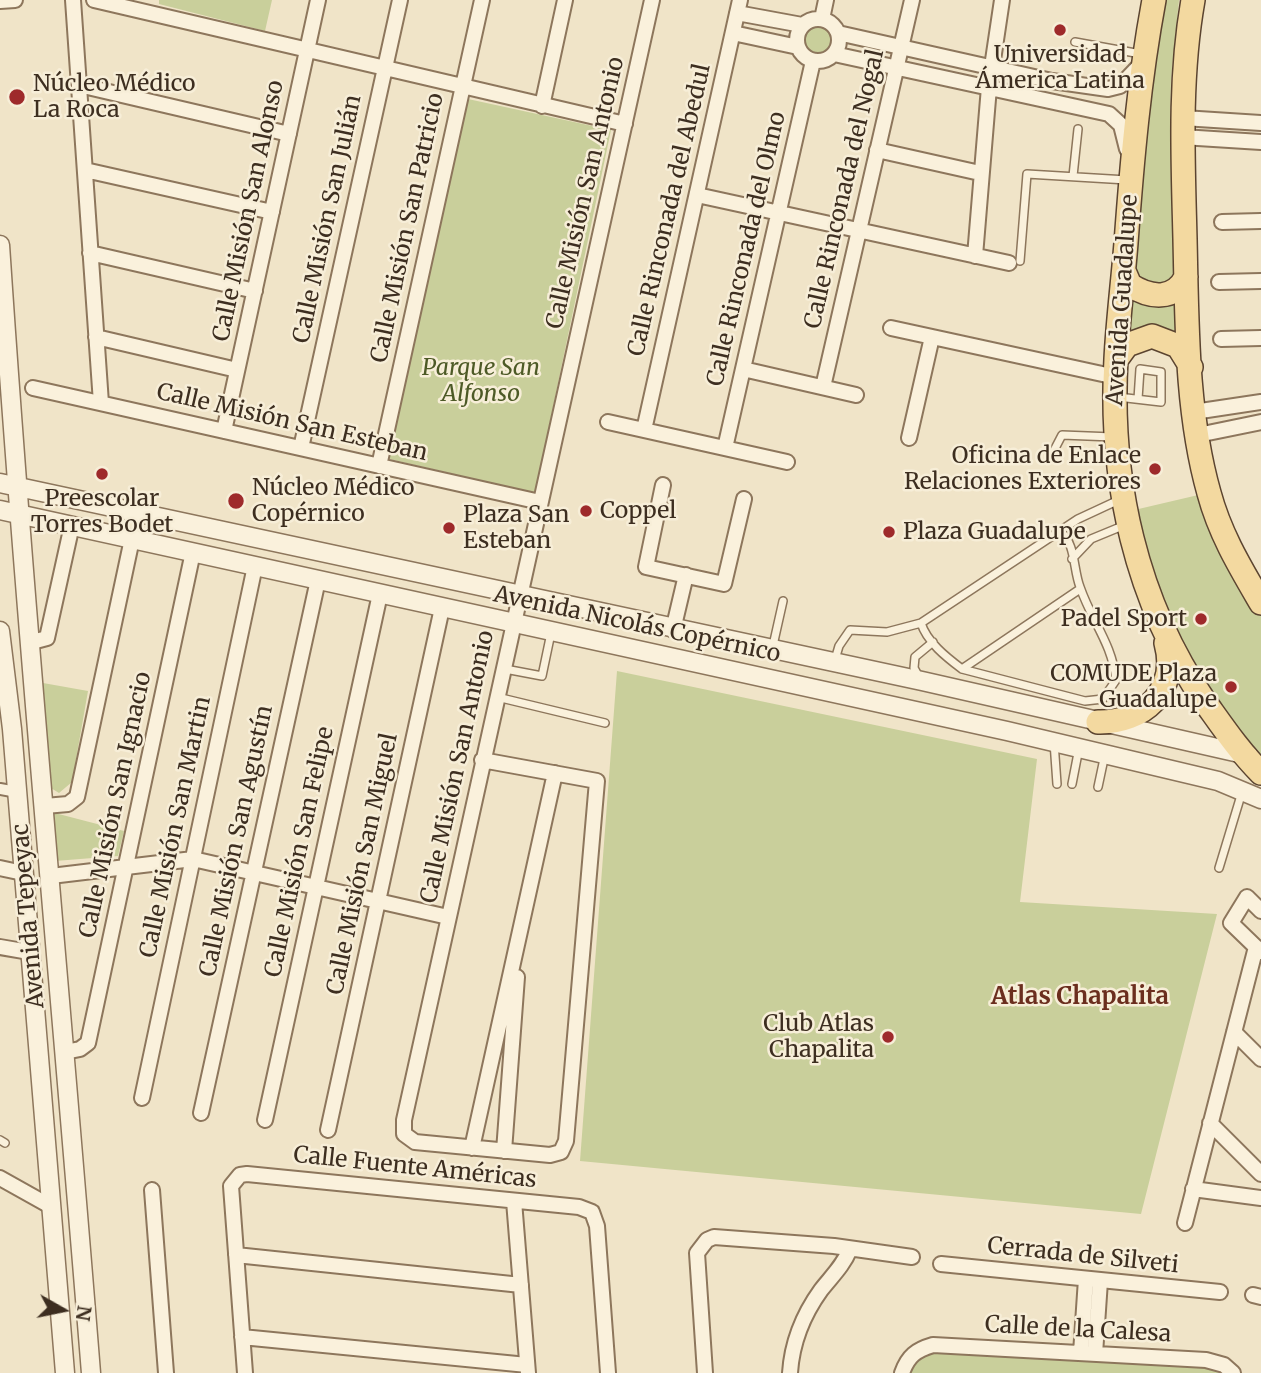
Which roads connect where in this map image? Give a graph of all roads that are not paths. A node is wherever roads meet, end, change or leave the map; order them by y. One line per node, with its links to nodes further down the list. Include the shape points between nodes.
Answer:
1 (15, 0): 14 (street)
2 (73, 0): 31 (street)
3 (94, 0): 23 (street)
4 (318, 0): 23 (street, Calle Misión San Alonso)
5 (400, 0): 28 (street, Calle Misión San Julián)
6 (482, 0): 33 (street, Calle Misión San Patricio)
7 (565, 0): 35 (street)
8 (652, 0): 37 (street, Calle Misión San Antonio)
9 (826, 0): 16 (street)
10 (912, 0): 22 (street, Calle Rinconada del Nogal)
11 (1002, 0): 27 (street)
12 (1154, 0): 25 (main road, Avenida Guadalupe)
13 (1193, 0): 38 (main road)
14 (0, 1)
15 (738, 6): 17 (street); 18 (street, Calle Rinconada del Abedul)
16 (822, 19): 17 (street); 19 (street)
17 (802, 25): 21 (street)
18 (733, 33): 21 (street); 47 (street, Calle Rinconada del Abedul)
19 (838, 33): 22 (street); 24 (street)
20 (1075, 42): 25 (lane)
21 (798, 47): 26 (street)
22 (901, 48): 27 (street); 29 (street, Calle Rinconada del Nogal)
23 (307, 51): 28 (street); 40 (street, Calle Misión San Alonso)
24 (834, 54): 26 (street); 29 (street)
25 (1145, 57): 30 (street, via 1125,82 1113,89); 46 (main road, Avenida Guadalupe)
26 (813, 61): 49 (street, Calle Rinconada del Olmo)
27 (991, 68): 30 (street); 32 (street)
28 (384, 69): 33 (street); 83 (street, Calle Misión San Julián)
29 (896, 69): 32 (street); 42 (street, Calle Rinconada del Nogal)
30 (1052, 81): 34 (street)
31 (79, 85): 40 (street); 43 (street)
32 (989, 87): 34 (street); 44 (street)
33 (462, 88): 35 (street); 87 (street, Calle Misión San Patricio)
34 (1048, 99): 46 (street, via 1113,117 1124,130)
35 (542, 106): 37 (street)
36 (1261, 123): 38 (street)
37 (625, 124): 92 (street, Calle Misión San Antonio)
38 (1182, 128): 41 (street); 58 (main road)
39 (1078, 129): 45 (lane)
40 (289, 134): 48 (street, Calle Misión San Alonso)
41 (1261, 142)
42 (877, 150): 44 (street); 52 (street, Calle Rinconada del Nogal)
43 (85, 170): 48 (street); 54 (street)
44 (980, 173): 55 (street)
45 (1073, 176): 46 (lane); 56 (lane, via 1027,174)
46 (1131, 176): 57 (main road, Avenida Guadalupe)
47 (696, 195): 49 (street); 79 (street, Calle Rinconada del Abedul)
48 (272, 212): 61 (street, Calle Misión San Alonso)
49 (778, 212): 52 (street); 68 (street, Calle Rinconada del Olmo)
50 (1261, 220): 51 (street)
51 (1222, 222)
52 (859, 230): 55 (street); 71 (street, Calle Rinconada del Nogal)
53 (0, 245): 88 (street, Avenida Tepeyac)
54 (90, 253): 61 (street); 63 (street)
55 (975, 256): 56 (street)
56 (1015, 262)
57 (1124, 271): 58 (main road, via 1130,285 1153,295 1180,289); 70 (main road, Avenida Guadalupe)
58 (1186, 277): 67 (main road)
59 (1261, 281): 60 (street)
60 (1219, 282)
61 (255, 291): 69 (street, Calle Misión San Alonso)
62 (891, 328): 64 (street)
63 (96, 337): 69 (street); 75 (street)
64 (932, 337): 70 (street); 81 (street)
65 (1261, 338): 66 (street)
66 (1221, 339)
67 (1191, 367): 70 (main road, via 1178,346 1152,336 1127,345); 78 (main road)
68 (743, 369): 71 (street); 84 (street, Calle Rinconada del Olmo)
69 (237, 370): 80 (street, Calle Misión San Alonso)
70 (1121, 383): 70 (lane, via 1161,402 1161,372 1140,369); 82 (main road, Avenida Guadalupe)
71 (823, 387): 73 (street)
72 (33, 388): 75 (street, Calle Misión San Esteban)
73 (856, 395)
74 (1261, 402): 78 (street)
75 (101, 403): 80 (street, Calle Misión San Esteban)
76 (608, 422): 79 (street)
77 (1261, 422): 78 (street)
78 (1196, 424): 108 (main road, via 1217,519)
79 (644, 430): 84 (street)
80 (224, 431): 83 (street, Calle Misión San Esteban)
81 (909, 438)
82 (1117, 438): 85 (lane, via 1062,435); 90 (main road, Avenida Guadalupe)
83 (301, 448): 87 (street, Calle Misión San Esteban)
84 (725, 448): 86 (street)
85 (1048, 460)
86 (787, 461)
87 (379, 466): 92 (street, Calle Misión San Esteban)
88 (8, 485): 94 (street, Avenida Tepeyac); 106 (street, Avenida Nicolás Copérnico)
89 (663, 485): 102 (street, via 646,567)
90 (1122, 498): 95 (main road, Avenida Guadalupe); 97 (lane)
91 (744, 499): 102 (street, via 724,584)
92 (540, 502): 106 (street, Calle Misión San Antonio)
93 (0, 510): 94 (street, Avenida Nicolás Copérnico)
94 (18, 513): 96 (street, Avenida Nicolás Copérnico); 115 (street, Avenida Tepeyac)
95 (1128, 523): 100 (lane, via 1091,539); 112 (main road, Avenida Guadalupe)
96 (72, 525): 98 (street, Avenida Nicolás Copérnico); 115 (street, via 47,638)
97 (1060, 531): 100 (lane, via 1071,544); 110 (lane)
98 (132, 539): 99 (street, Avenida Nicolás Copérnico); 143 (street, via 77,797 68,804)
99 (193, 552): 101 (street, Avenida Nicolás Copérnico); 145 (street, Calle Misión San Ignacio)
100 (1072, 560): 104 (lane)
101 (256, 566): 103 (street, Avenida Nicolás Copérnico); 144 (street, Calle Misión San Martin)
102 (686, 575): 113 (street)
103 (318, 580): 105 (street, Avenida Nicolás Copérnico); 149 (street, Calle Misión San Agustín)
104 (1080, 589): 121 (lane); 121 (lane, via 1114,656 1116,680 1103,699 1085,701)
105 (380, 594): 109 (street, Avenida Nicolás Copérnico); 151 (street, Calle Misión San Felipe)
106 (519, 596): 111 (street, Calle Misión San Antonio); 113 (street, Avenida Nicolás Copérnico)
107 (783, 601): 118 (lane)
108 (1261, 603)
109 (442, 608): 111 (street, Avenida Nicolás Copérnico); 152 (street, Calle Misión San Miguel)
110 (921, 623): 116 (lane); 119 (lane, via 887,632 850,630)
111 (513, 624): 114 (street, Avenida Nicolás Copérnico); 120 (street, Calle Misión San Antonio)
112 (1160, 624): 125 (main road, via 1168,659 1160,696 1135,717); 133 (main road, Avenida Guadalupe, via 1189,678)
113 (673, 630): 118 (street, Avenida Nicolás Copérnico)
114 (552, 632): 120 (lane, via 542,676); 127 (street, Avenida Nicolás Copérnico)
115 (32, 642): 130 (street, Avenida Tepeyac)
116 (933, 642): 121 (lane); 122 (lane, via 915,657 914,668)
117 (1, 643): 128 (street, Avenida Tepeyac)
118 (772, 650): 119 (street, Avenida Nicolás Copérnico)
119 (834, 663): 122 (street, Avenida Nicolás Copérnico)
120 (503, 668): 123 (street, Calle Misión San Antonio)
121 (962, 669)
122 (922, 681): 124 (street, Avenida Nicolás Copérnico)
123 (496, 697): 126 (lane); 134 (street, Calle Misión San Antonio)
124 (1028, 707): 125 (street, Avenida Nicolás Copérnico); 127 (street, via 1026,721)
125 (1098, 722): 133 (street, Avenida Nicolás Copérnico)
126 (605, 723)
127 (1007, 731): 129 (street, Avenida Nicolás Copérnico)
128 (8, 732): 130 (street); 140 (street, Avenida Tepeyac)
129 (1054, 742): 131 (street, Avenida Nicolás Copérnico); 137 (lane)
130 (40, 745): 143 (street, Avenida Tepeyac)
131 (1079, 748): 132 (street, Avenida Nicolás Copérnico); 138 (lane)
132 (1106, 754): 139 (lane); 141 (street, Avenida Nicolás Copérnico)
133 (1251, 756): 136 (main road, Avenida Guadalupe)
134 (482, 760): 135 (street); 154 (street, Calle Misión San Antonio)
135 (555, 773): 155 (street); 170 (street, via 597,781 565,1141 561,1152 550,1155)
136 (1261, 773)
137 (1057, 784)
138 (1072, 784)
139 (1098, 787)
140 (8, 790): 148 (street, Avenida Tepeyac)
141 (1242, 791): 142 (street, Avenida Nicolás Copérnico); 147 (lane)
142 (1261, 799)
143 (45, 806): 150 (street, Avenida Tepeyac)
144 (193, 859): 145 (street); 149 (street); 164 (street, Calle Misión San Martin)
145 (126, 867): 150 (street); 162 (street, Calle Misión San Ignacio, via 88,1043)
146 (0, 868): 148 (street)
147 (1219, 868)
148 (23, 873): 158 (street, Avenida Tepeyac)
149 (254, 873): 151 (street); 165 (street, Calle Misión San Agustín)
150 (51, 876): 159 (street, Avenida Tepeyac)
151 (316, 887): 152 (street); 166 (street, Calle Misión San Felipe)
152 (378, 901): 154 (street); 168 (street, Calle Misión San Miguel)
153 (1261, 911): 157 (street, via 1247,897 1231,923)
154 (448, 917): 169 (street, Calle Misión San Antonio, via 404,1134 415,1142)
155 (522, 924): 169 (street); 170 (street)
156 (0, 947): 158 (street)
157 (1259, 950): 161 (street)
158 (29, 952): 160 (street, Avenida Tepeyac)
159 (59, 979): 160 (street); 162 (street, Avenida Tepeyac)
160 (31, 982): 177 (street, Avenida Tepeyac)
161 (1234, 1032): 163 (street); 167 (street)
162 (65, 1052): 190 (street, Avenida Tepeyac)
163 (1261, 1059)
164 (142, 1098)
165 (201, 1113)
166 (265, 1120)
167 (1210, 1123): 171 (street); 173 (street)
168 (328, 1130)
169 (472, 1148): 170 (street)
170 (503, 1151)
171 (1261, 1174)
172 (0, 1178): 177 (street)
173 (1193, 1189): 175 (street); 178 (street)
174 (152, 1190): 191 (street)
175 (1261, 1199)
176 (514, 1200): 180 (street, Calle Fuente Américas, via 247,1174 231,1186); 184 (street); 193 (street, Calle Fuente Américas, via 592,1212 597,1226)
177 (50, 1206): 189 (street, Avenida Tepeyac)
178 (1185, 1223)
179 (850, 1249): 181 (street); 194 (street, via 706,1240 697,1253); 195 (street, via 801,1324)
180 (236, 1255): 184 (street); 186 (street)
181 (912, 1257)
182 (941, 1264): 183 (street, Cerrada de Silveti)
183 (1093, 1280): 185 (street, Cerrada de Silveti); 187 (street)
184 (521, 1285): 188 (street)
185 (1220, 1292)
186 (242, 1337): 188 (street); 192 (street)
187 (1088, 1353): 196 (street, Calle de la Calesa, via 933,1346 918,1349); 197 (street, Calle de la Calesa, via 1206,1360)
188 (528, 1369)
189 (65, 1373)
190 (91, 1373)
191 (166, 1373)
192 (245, 1373)
193 (608, 1373)
194 (705, 1373)
195 (790, 1373)
196 (902, 1373)
197 (1233, 1373)

